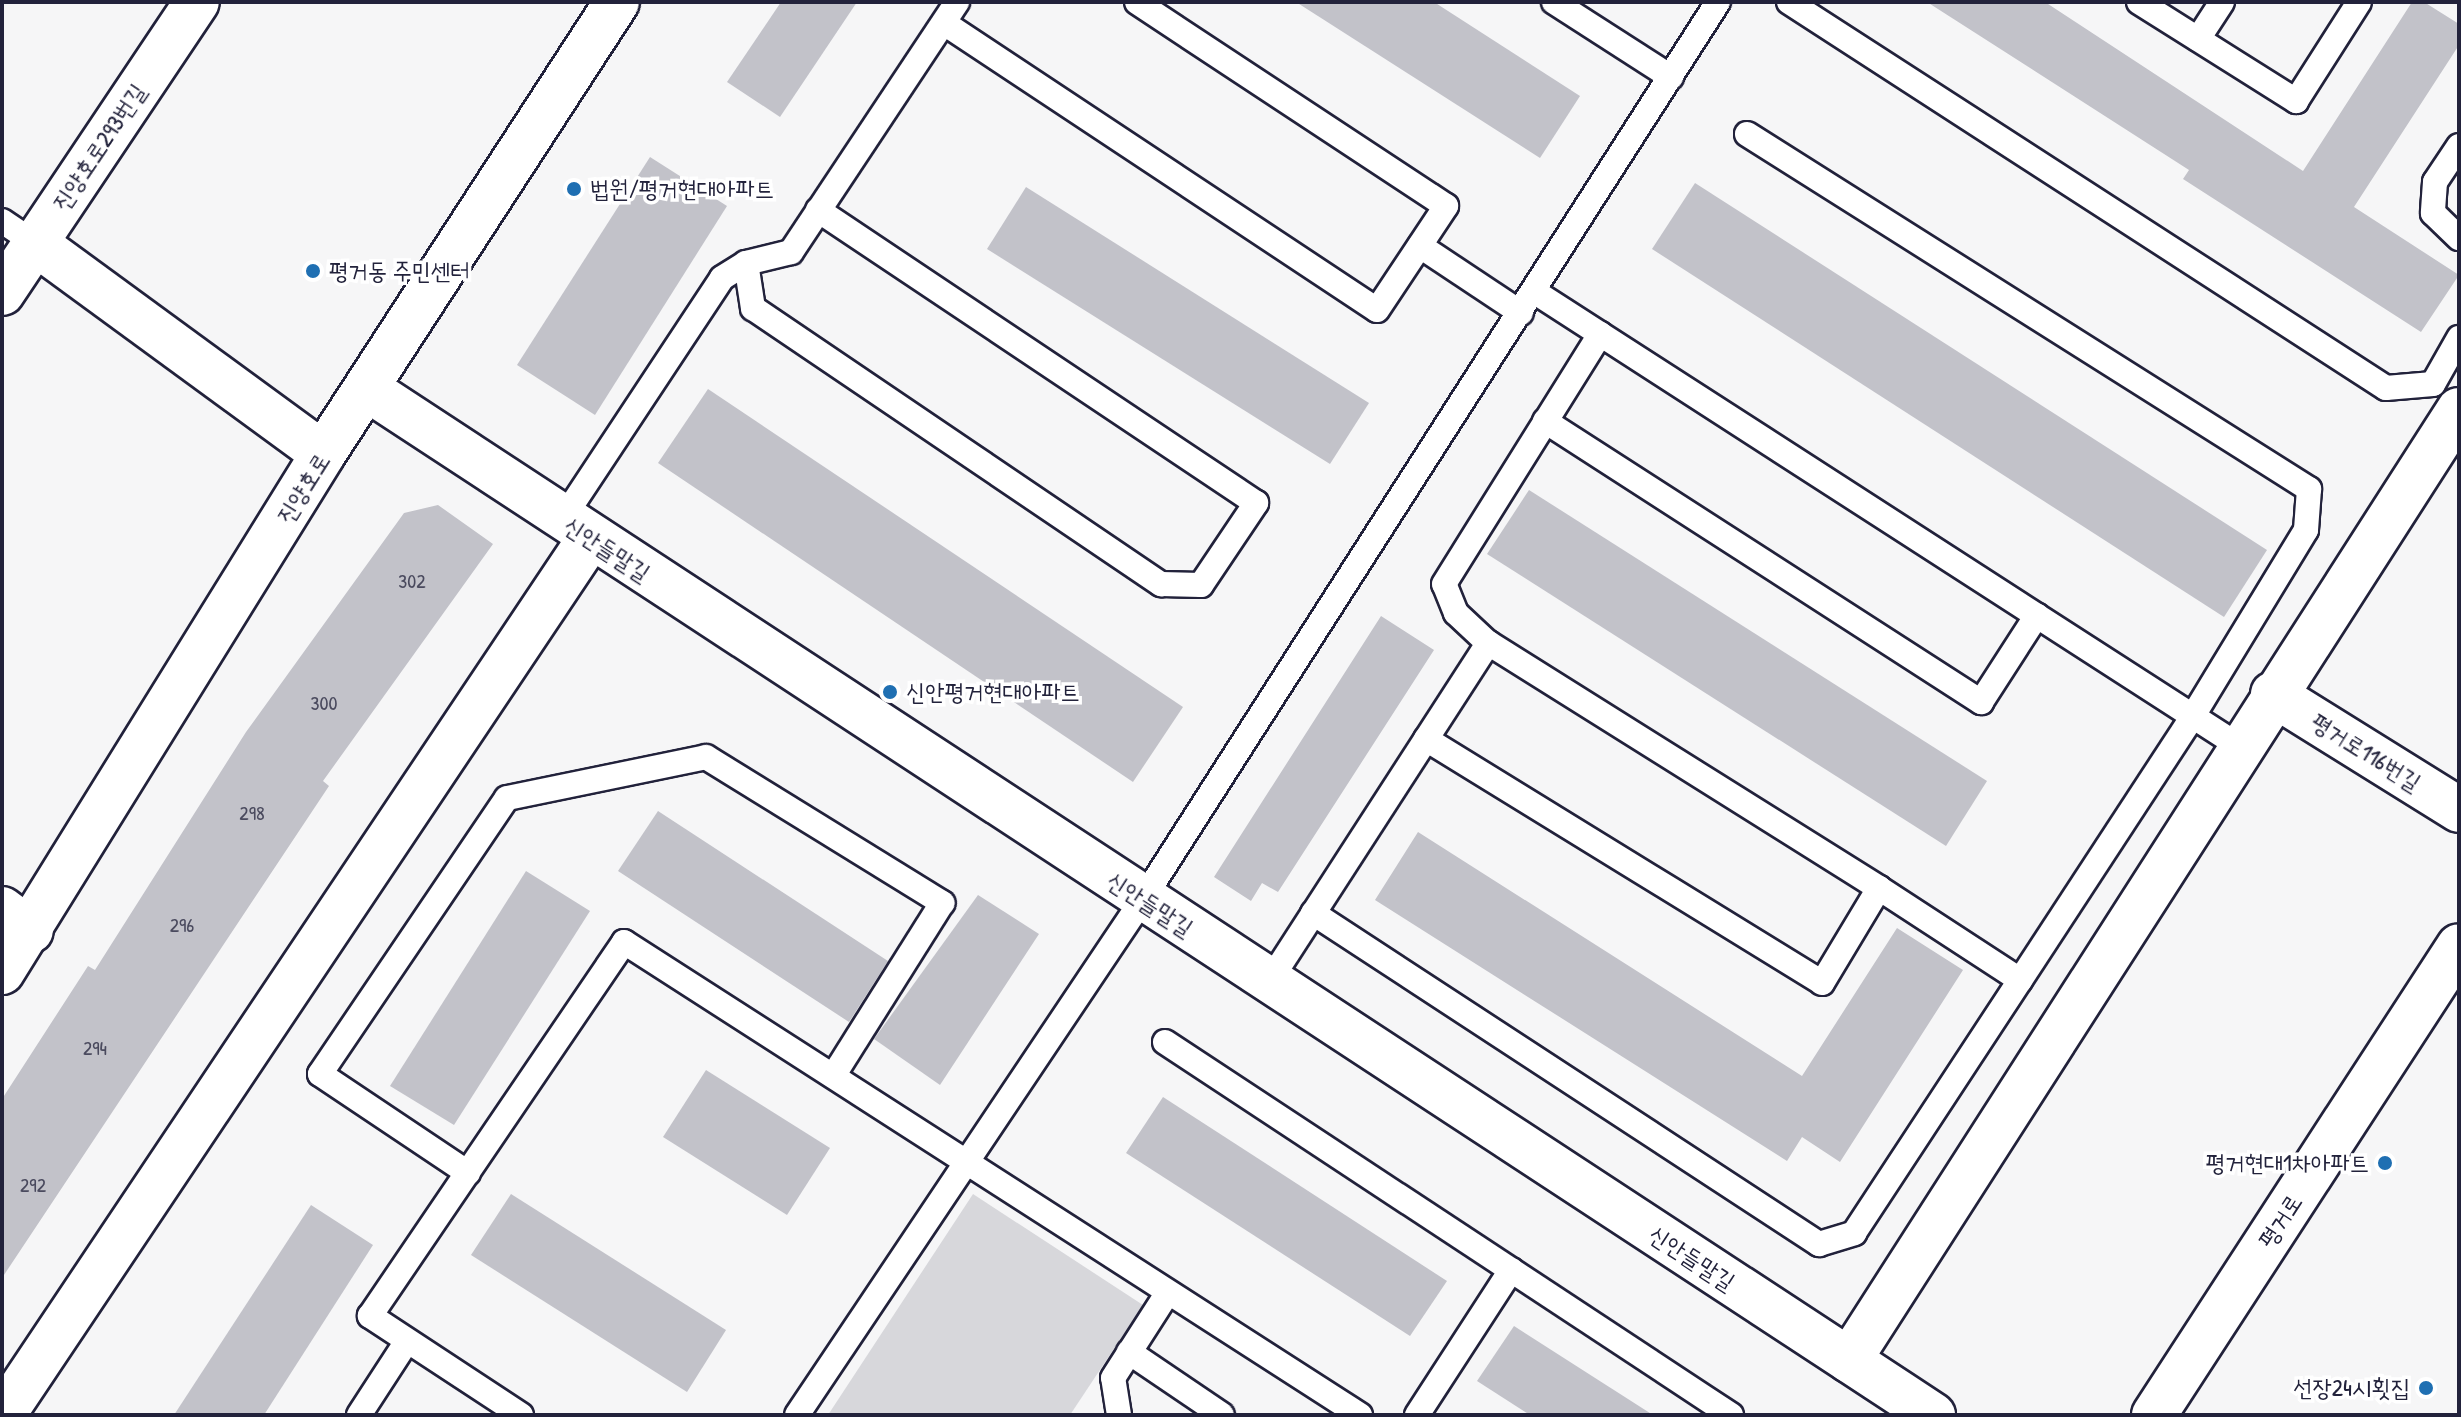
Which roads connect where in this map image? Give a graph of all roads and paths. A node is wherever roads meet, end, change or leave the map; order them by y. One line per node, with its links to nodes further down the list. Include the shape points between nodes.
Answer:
1 (197, 2): 17 (street, 진양호로293번길)
2 (957, 2): 11 (lane)
3 (1137, 2): 19 (lane, via 1446,206)
4 (1554, 2): 13 (lane)
5 (1718, 2): 13 (lane)
6 (1789, 2): 24 (lane, via 2386,388 2433,384)
7 (2139, 2): 12 (lane)
8 (2222, 2): 12 (lane)
9 (2359, 2): 12 (lane, via 2296,101)
10 (608, 4): 25 (street, 진양호로)
11 (944, 23): 16 (lane); 19 (lane, via 1377,310)
12 (2198, 39)
13 (1671, 77): 22 (lane)
14 (1747, 134): 33 (lane, via 2309,489 2306,530)
15 (2459, 146): 18 (lane, via 2435,182 2433,213)
16 (818, 210): 20 (lane, via 791,252); 20 (lane, via 1256,503 1201,585 1161,584 753,308)
17 (18, 232): 21 (street, 진양호로293번길); 28 (street)
18 (2459, 238)
19 (1420, 246): 22 (lane)
20 (746, 263): 29 (lane, via 722,278)
21 (2, 293)
22 (1528, 302): 23 (lane); 38 (lane)
23 (1600, 334): 27 (lane); 30 (lane)
24 (2459, 338)
25 (369, 390): 28 (street, 진양호로); 29 (street, 신안들말길)
26 (2459, 410): 32 (street)
27 (1545, 421): 30 (lane, via 1981,702); 31 (lane, via 1444,584 1456,613)
28 (323, 454): 40 (street, 진양호로)
29 (576, 529): 38 (street, 신안들말길); 54 (street)
30 (2037, 615): 33 (lane)
31 (1488, 643): 34 (lane); 37 (lane)
32 (2273, 694): 35 (street); 36 (street, 평거로116번길)
33 (2193, 716): 35 (lane); 43 (lane)
34 (1426, 739): 37 (lane, via 1822,983); 39 (lane)
35 (2239, 746): 53 (street)
36 (2459, 810)
37 (1879, 888): 43 (lane)
38 (1143, 899): 44 (street, 신안들말길); 47 (lane)
39 (1313, 913): 43 (lane, via 1819,1244 1854,1233); 44 (lane)
40 (16, 920): 42 (street, 진양호로)
41 (2459, 946): 64 (street, 평거로)
42 (2, 972)
43 (2020, 980)
44 (1269, 982): 53 (street, 신안들말길)
45 (1165, 1042): 49 (lane)
46 (833, 1076): 47 (lane); 48 (lane, via 624,942); 48 (lane, via 942,903 706,757 507,798 320,1074)
47 (967, 1162): 50 (lane); 57 (lane)
48 (468, 1173): 51 (lane, via 370,1316)
49 (1511, 1270): 61 (lane); 62 (lane)
50 (1167, 1294): 52 (lane); 60 (lane)
51 (407, 1341): 55 (lane); 56 (lane)
52 (1129, 1352): 58 (lane, via 1113,1378); 59 (lane)
53 (1849, 1360): 63 (street, 신안들말길)
54 (3, 1415)
55 (359, 1415)
56 (521, 1415)
57 (797, 1415)
58 (1119, 1415)
59 (1222, 1415)
60 (1360, 1415)
61 (1417, 1415)
62 (1731, 1415)
63 (1933, 1415)
64 (2154, 1415)

